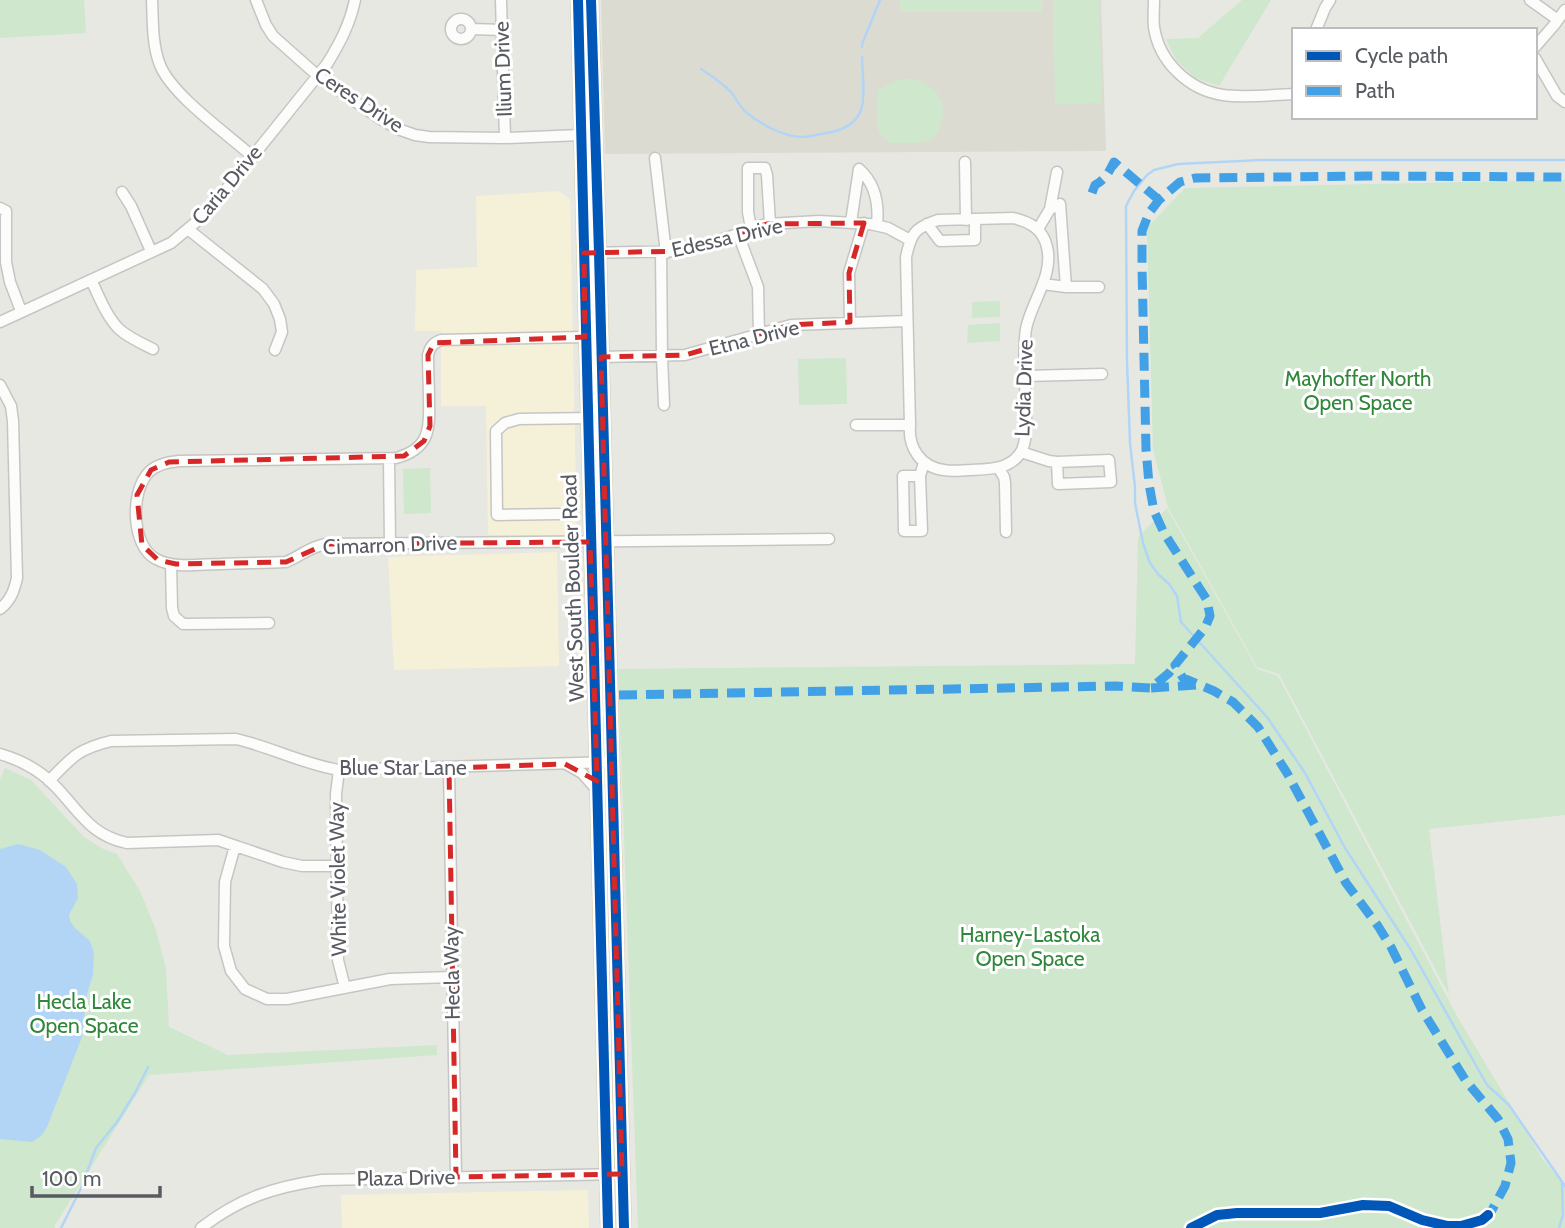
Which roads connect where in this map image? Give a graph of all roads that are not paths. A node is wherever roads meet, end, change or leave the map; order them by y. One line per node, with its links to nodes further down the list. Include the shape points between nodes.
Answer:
1 (152, 0): 22 (street, via 155,47 169,81)
2 (256, 0): 17 (street, Ceres Drive, via 273,36)
3 (355, 0): 17 (street, Caria Drive, via 342,39)
4 (501, 0): 14 (street, Ilium Drive)
5 (578, 0): 20 (main road, West South Boulder Road)
6 (591, 0): 41 (main road, West South Boulder Road)
7 (1154, 0): 18 (street, via 1157,41 1166,59 1189,82 1225,96)
8 (1330, 0): 12 (street)
9 (1530, 0): 11 (street)
10 (1565, 10): 11 (street)
11 (1558, 20): 15 (street)
12 (1317, 28)
13 (472, 29): 14 (street)
14 (502, 30): 21 (street, Ilium Drive)
15 (1537, 45)
16 (1537, 61): 19 (street)
17 (318, 76): 21 (street, Ceres Drive, via 379,118 415,135); 22 (street, Caria Drive)
18 (1292, 94)
19 (1565, 102)
20 (581, 135): 21 (street, Ceres Drive); 40 (main road, West South Boulder Road)
21 (505, 138)
22 (252, 156): 36 (street, Caria Drive)
23 (655, 158): 42 (street)
24 (965, 162): 29 (street)
25 (1057, 172): 28 (street)
26 (122, 192): 39 (street)
27 (0, 208): 47 (street, via 6,211 6,262)
28 (1050, 209): 35 (street); 46 (street, via 1060,204)
29 (970, 220): 33 (street); 33 (street, via 975,240 940,242); 35 (street, via 1013,218)
30 (851, 222): 31 (street, Edessa Drive); 32 (street, Edessa Drive); 32 (street, via 859,169 867,176 878,205)
31 (770, 224): 34 (street, Edessa Drive); 34 (street, via 765,168 748,168)
32 (871, 224): 38 (street); 50 (street, via 849,273)
33 (927, 224): 38 (street)
34 (751, 228): 37 (street, Edessa Drive)
35 (1038, 229): 44 (street, Lydia Drive, via 1048,248)
36 (189, 230): 39 (street, Caria Drive); 54 (street, via 263,289 274,304 282,332)
37 (738, 234): 42 (street, Edessa Drive); 51 (street, via 758,287)
38 (910, 240): 48 (street)
39 (151, 251): 43 (street, Caria Drive)
40 (584, 253): 41 (street, Edessa Drive); 52 (main road, West South Boulder Road)
41 (599, 253): 42 (street, Edessa Drive); 56 (main road, West South Boulder Road)
42 (663, 253): 55 (street)
43 (91, 280): 47 (street, Caria Drive); 53 (street, via 118,328)
44 (1043, 284): 46 (street); 58 (street, Lydia Drive, via 1027,326)
45 (1099, 287): 46 (street)
46 (1066, 288)
47 (21, 311): 49 (street, Caria Drive)
48 (907, 321): 50 (street, Etna Drive); 64 (street)
49 (0, 322)
50 (850, 322): 51 (street, Etna Drive, via 791,325)
51 (758, 334): 55 (street, Etna Drive, via 685,355)
52 (585, 337): 62 (main road, West South Boulder Road); 66 (street, via 435,343 428,355 430,426 415,450)
53 (153, 349)
54 (275, 350)
55 (662, 356): 56 (street, Etna Drive); 60 (street)
56 (601, 357): 61 (main road, West South Boulder Road)
57 (1102, 374): 58 (street)
58 (1026, 376): 65 (street, Lydia Drive, via 1026,434)
59 (0, 386): 78 (street, via 13,421 16,578 13,593)
60 (664, 405)
61 (603, 418): 62 (street); 75 (main road, West South Boulder Road)
62 (588, 419): 71 (street, via 519,419 496,431 497,515); 74 (main road, West South Boulder Road)
63 (856, 425): 64 (street)
64 (910, 425): 67 (street, via 912,449)
65 (1021, 452): 68 (street); 69 (street, Lydia Drive)
66 (390, 458): 76 (street); 77 (street, via 159,465 137,495 138,534 149,555)
67 (924, 462): 69 (street, via 944,471); 70 (street)
68 (1057, 462): 68 (street, via 1109,460 1111,482 1058,484)
69 (999, 469): 72 (street, via 1005,483)
70 (919, 476): 70 (street, via 922,531 904,531 903,476)
71 (559, 514)
72 (1006, 532)
73 (829, 539): 75 (street, Cimarron Drive)
74 (590, 542): 75 (street, Cimarron Drive); 76 (street, Cimarron Drive); 82 (main road, West South Boulder Road)
75 (606, 542): 81 (main road, West South Boulder Road)
76 (390, 543): 77 (street, Cimarron Drive, via 315,546 286,562)
77 (171, 564): 79 (street, via 172,608 183,624)
78 (0, 609)
79 (269, 623)
80 (0, 754): 86 (street, via 21,761)
81 (612, 762): 82 (street, Blue Star Lane); 92 (main road, West South Boulder Road)
82 (597, 763): 83 (street, Blue Star Lane); 87 (main road, West South Boulder Road)
83 (565, 764): 84 (street, Blue Star Lane); 87 (street)
84 (449, 768): 85 (street, Blue Star Lane); 90 (street, Hecla Way)
85 (339, 770): 86 (street, Blue Star Lane, via 236,739 111,741 78,753); 89 (street, White Violet Way)
86 (49, 780): 88 (street, via 92,827 115,840 218,840)
87 (598, 790): 93 (main road, West South Boulder Road)
88 (235, 846): 89 (street, via 302,866); 91 (street, via 225,882 224,946 232,971 245,989 267,999 287,999)
89 (337, 866): 91 (street, White Violet Way, via 338,960)
90 (452, 977): 91 (street, via 390,979); 94 (street, Hecla Way)
91 (345, 988)
92 (622, 1174): 93 (street, Plaza Drive); 97 (main road, West South Boulder Road)
93 (607, 1175): 94 (street, Plaza Drive); 96 (main road, West South Boulder Road)
94 (456, 1177): 95 (street, Plaza Drive, via 322,1180 292,1185 239,1204)
95 (201, 1228)
96 (608, 1228)
97 (624, 1228)

